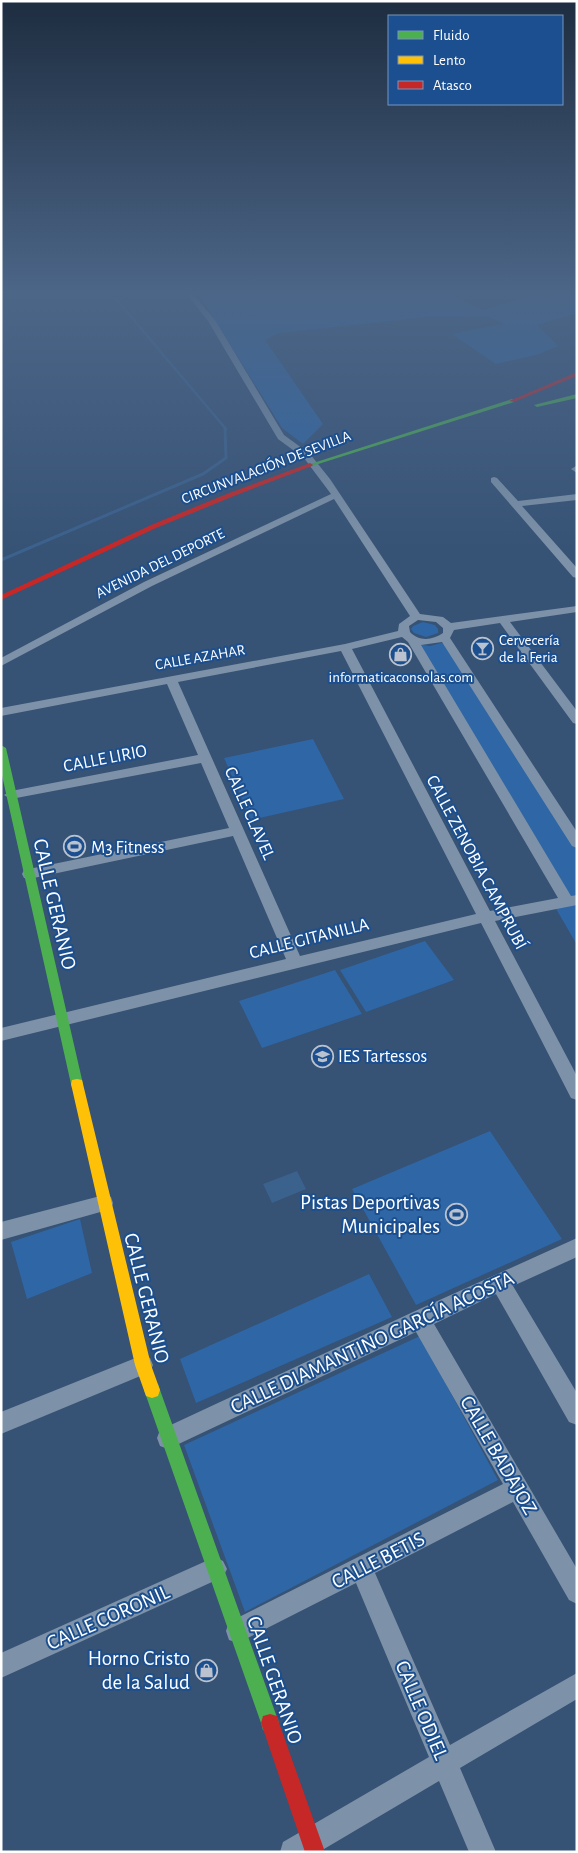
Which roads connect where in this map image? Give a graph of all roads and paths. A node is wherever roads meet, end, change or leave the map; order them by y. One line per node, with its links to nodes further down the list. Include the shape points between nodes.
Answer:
1 (247, 379): 12 (street, via 281,437 307,456)
2 (560, 379): 5 (main road)
3 (564, 379): 5 (main road, CIRCUNVALACIÓN DE SEVILLA)
4 (573, 379): 7 (main road, via 536,395)
5 (546, 387): 7 (main road, CIRCUNVALACIÓN DE SEVILLA)
6 (577, 397): 8 (main road, CIRCUNVALACIÓN DE SEVILLA)
7 (487, 409): 8 (main road, CIRCUNVALACIÓN DE SEVILLA)
8 (339, 460): 9 (main road, CIRCUNVALACIÓN DE SEVILLA)
9 (297, 475): 11 (main road, CIRCUNVALACIÓN DE SEVILLA); 16 (main road, CIRCUNVALACIÓN DE SEVILLA, via 132,537)
10 (494, 480): 14 (street)
11 (283, 487)
12 (335, 495): 18 (street); 23 (street, AVENIDA DEL DEPORTE, via 156,580)
13 (577, 497): 14 (street)
14 (517, 504): 15 (street)
15 (577, 575)
16 (1, 598)
17 (577, 609): 19 (street, CALLE AZAHAR)
18 (416, 617): 20 (street, via 432,617 445,622); 21 (street, via 403,626)
19 (503, 620): 20 (street, CALLE AZAHAR); 26 (street)
20 (447, 632): 21 (street, CALLE AZAHAR, via 430,642); 31 (street)
21 (408, 636): 22 (street, CALLE AZAHAR); 33 (street)
22 (345, 647): 24 (street, CALLE AZAHAR); 34 (street, CALLE ZENOBIA CAMPRUBÍ)
23 (1, 663)
24 (171, 679): 25 (street, CALLE AZAHAR); 28 (street, CALLE CLAVEL)
25 (1, 712)
26 (577, 720)
27 (1, 748): 29 (main road, CALLE GERANIO)
28 (205, 758): 29 (street, CALLE LIRIO); 30 (street, CALLE CLAVEL)
29 (11, 795): 32 (main road, CALLE GERANIO)
30 (236, 832): 32 (street); 35 (street, CALLE CLAVEL)
31 (577, 843)
32 (29, 874): 36 (main road, CALLE GERANIO)
33 (574, 901): 34 (street, CALLE GITANILLA)
34 (485, 917): 35 (street, CALLE GITANILLA); 38 (street, CALLE ZENOBIA CAMPRUBÍ)
35 (295, 962): 36 (street, CALLE GITANILLA)
36 (62, 1020): 37 (street, CALLE GITANILLA); 39 (main road, CALLE GERANIO)
37 (1, 1035)
38 (577, 1093)
39 (104, 1203): 40 (street); 44 (main road, CALLE GERANIO)
40 (1, 1230)
41 (577, 1247): 42 (street, CALLE DIAMANTINO GARCÍA ACOSTA)
42 (500, 1282): 43 (street, CALLE DIAMANTINO GARCÍA ACOSTA); 45 (street)
43 (420, 1319): 47 (street, CALLE DIAMANTINO GARCÍA ACOSTA); 48 (street, CALLE BADAJOZ)
44 (143, 1364): 46 (street); 47 (main road, CALLE GERANIO)
45 (577, 1414)
46 (1, 1423)
47 (168, 1438): 50 (main road, CALLE GERANIO)
48 (518, 1488): 49 (street, CALLE BETIS); 51 (street, CALLE BADAJOZ)
49 (361, 1568): 52 (street, CALLE BETIS); 55 (street, CALLE ODIEL)
50 (215, 1569): 52 (main road, CALLE GERANIO); 53 (street, CALLE CORONIL)
51 (577, 1592)
52 (238, 1631): 56 (main road, CALLE GERANIO)
53 (1, 1666)
54 (577, 1685): 55 (street)
55 (445, 1762): 56 (street); 57 (street, CALLE ODIEL)
56 (306, 1848)
57 (483, 1852)

